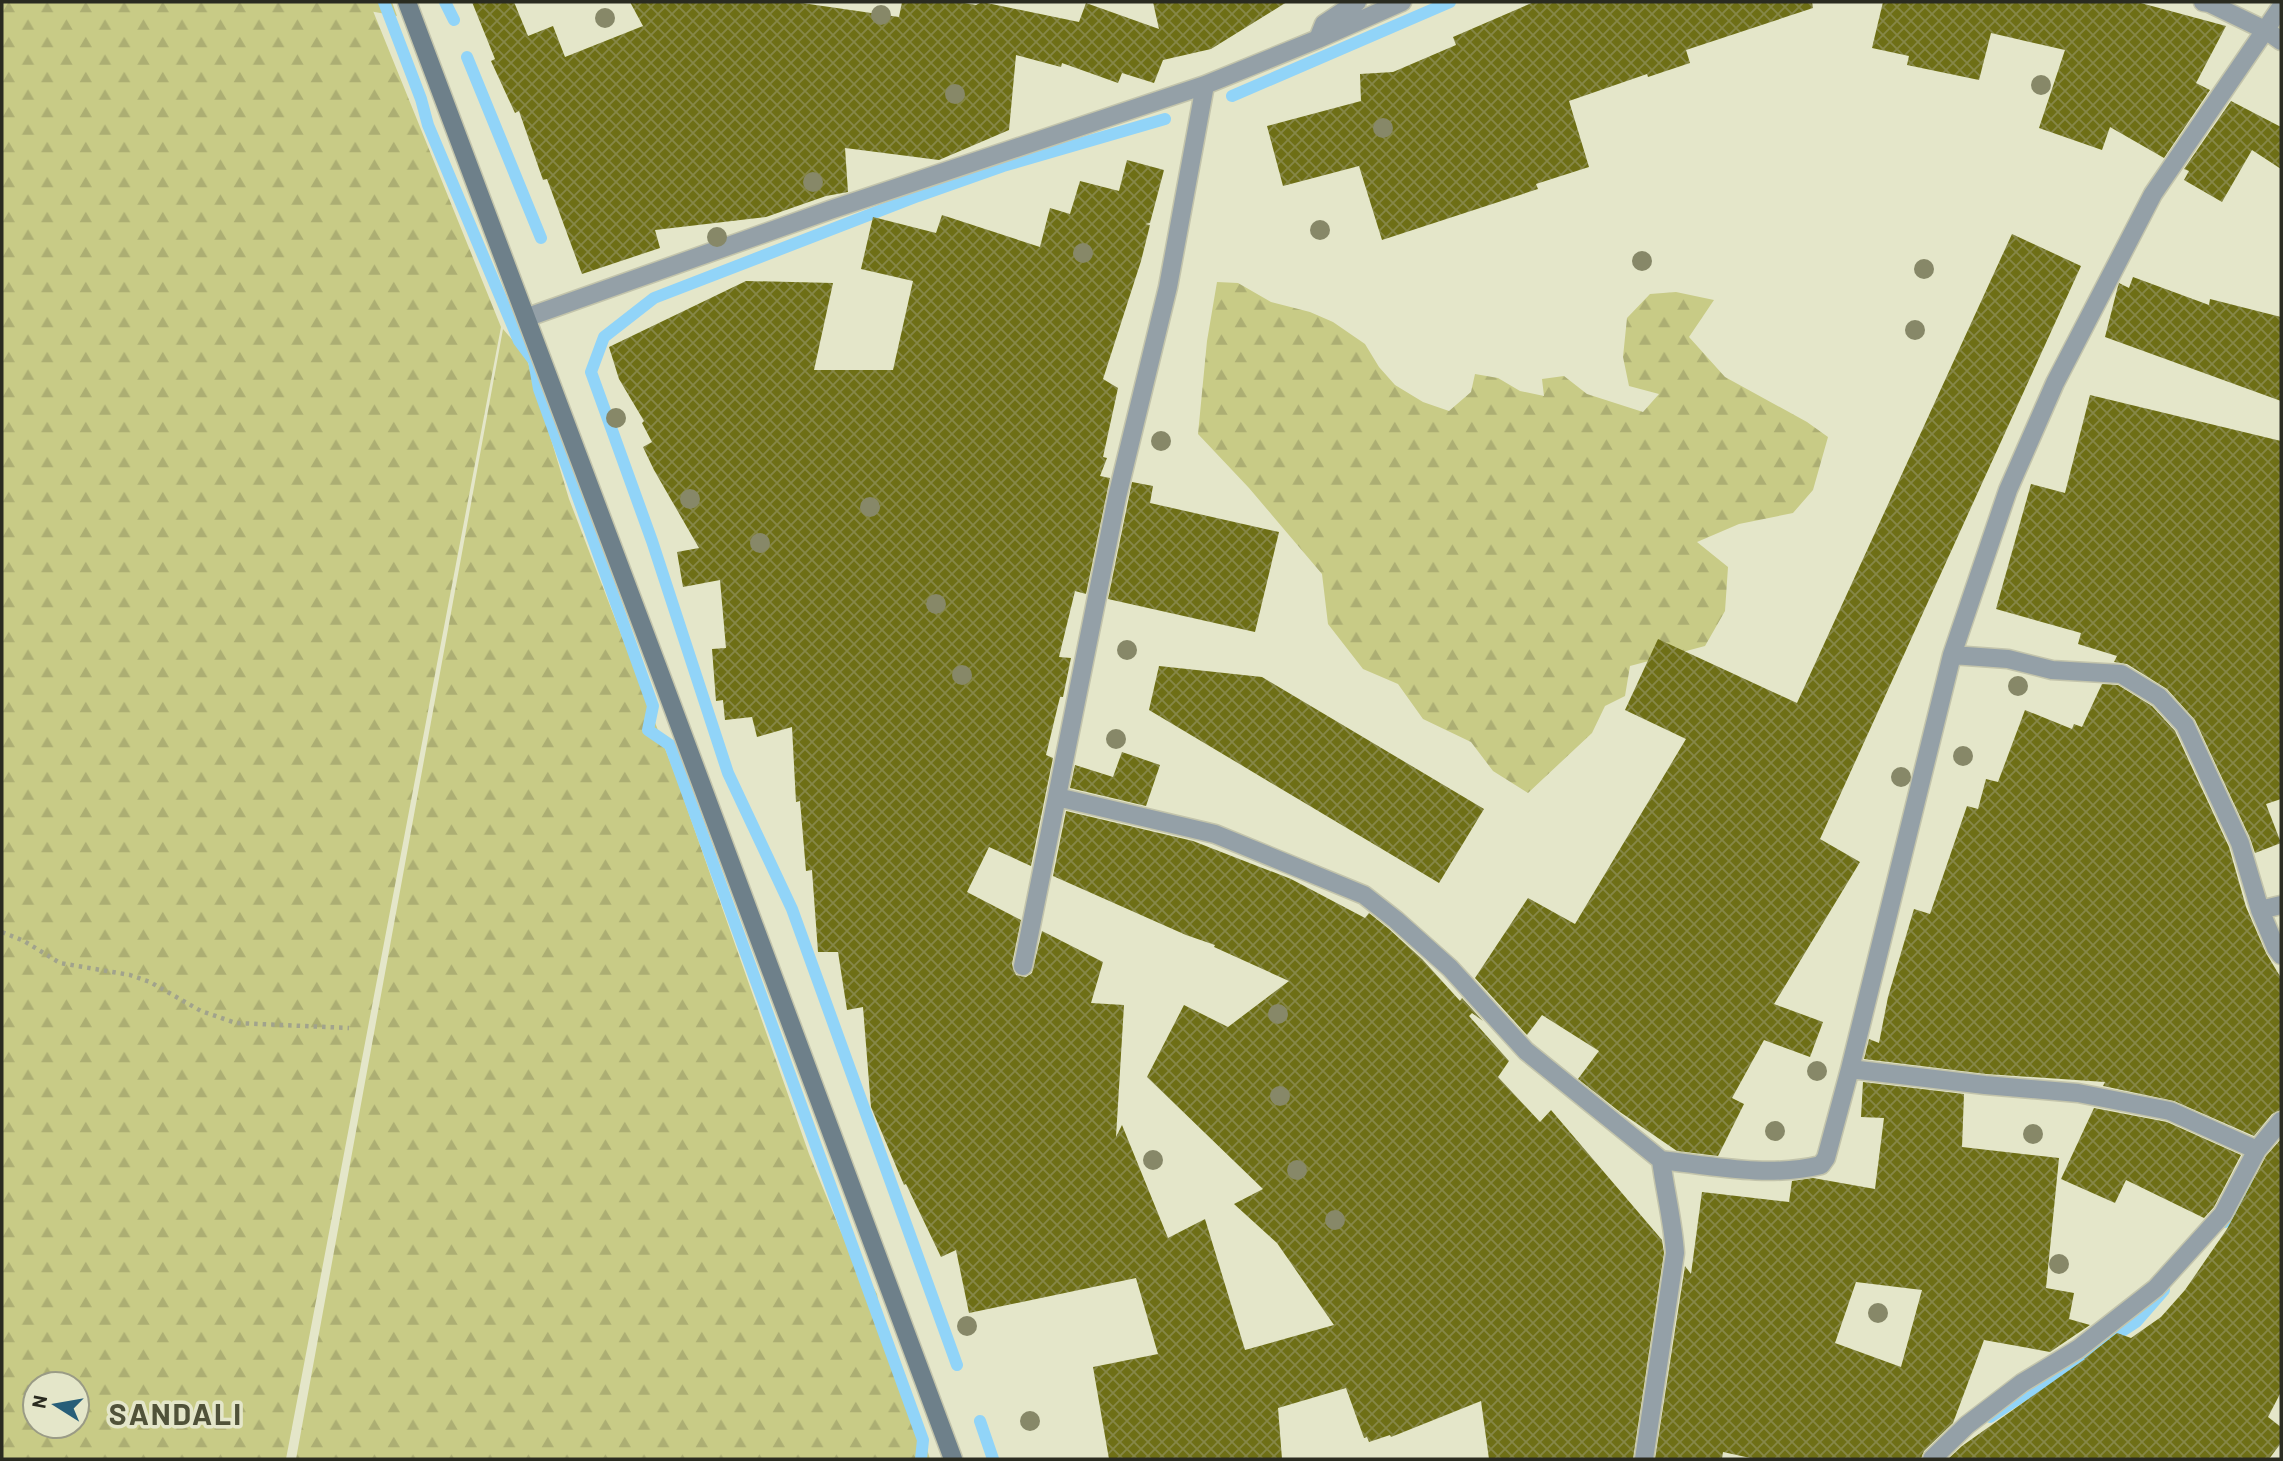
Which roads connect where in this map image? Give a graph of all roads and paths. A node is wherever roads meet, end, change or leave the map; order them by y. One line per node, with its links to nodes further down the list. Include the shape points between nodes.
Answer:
1 (407, 2): 9 (street)
2 (1357, 2): 7 (street, via 1324,24)
3 (1402, 2): 7 (street)
4 (2203, 2): 6 (street)
5 (2281, 7): 6 (street)
6 (2274, 36): 10 (street, via 2152,194 2055,383 2008,490)
7 (1318, 39): 8 (street)
8 (1205, 85): 9 (street); 11 (street, via 1168,288 1117,497)
9 (528, 317): 22 (street)
10 (1952, 655): 13 (street, via 2008,659 2052,670 2121,674 2159,697 2185,725 2240,843); 18 (street)
11 (1057, 797): 16 (street); 21 (street, via 1215,834 1364,895 1450,968 1526,1051)
12 (2281, 905): 13 (street)
13 (2260, 910): 15 (street)
14 (2, 932): 17 (path, via 60,963 130,975 201,1011 236,1023)
15 (2281, 955)
16 (1023, 966)
17 (349, 1028)
18 (1850, 1069): 20 (street, via 2078,1093 2170,1111); 21 (street, via 1821,1165 1758,1171)
19 (2281, 1121): 20 (street)
20 (2257, 1150): 24 (street, via 2223,1214 2156,1288 2078,1349 2022,1383)
21 (1661, 1160): 23 (street, via 1675,1252)
22 (953, 1459)
23 (1644, 1459)
24 (1932, 1459)

